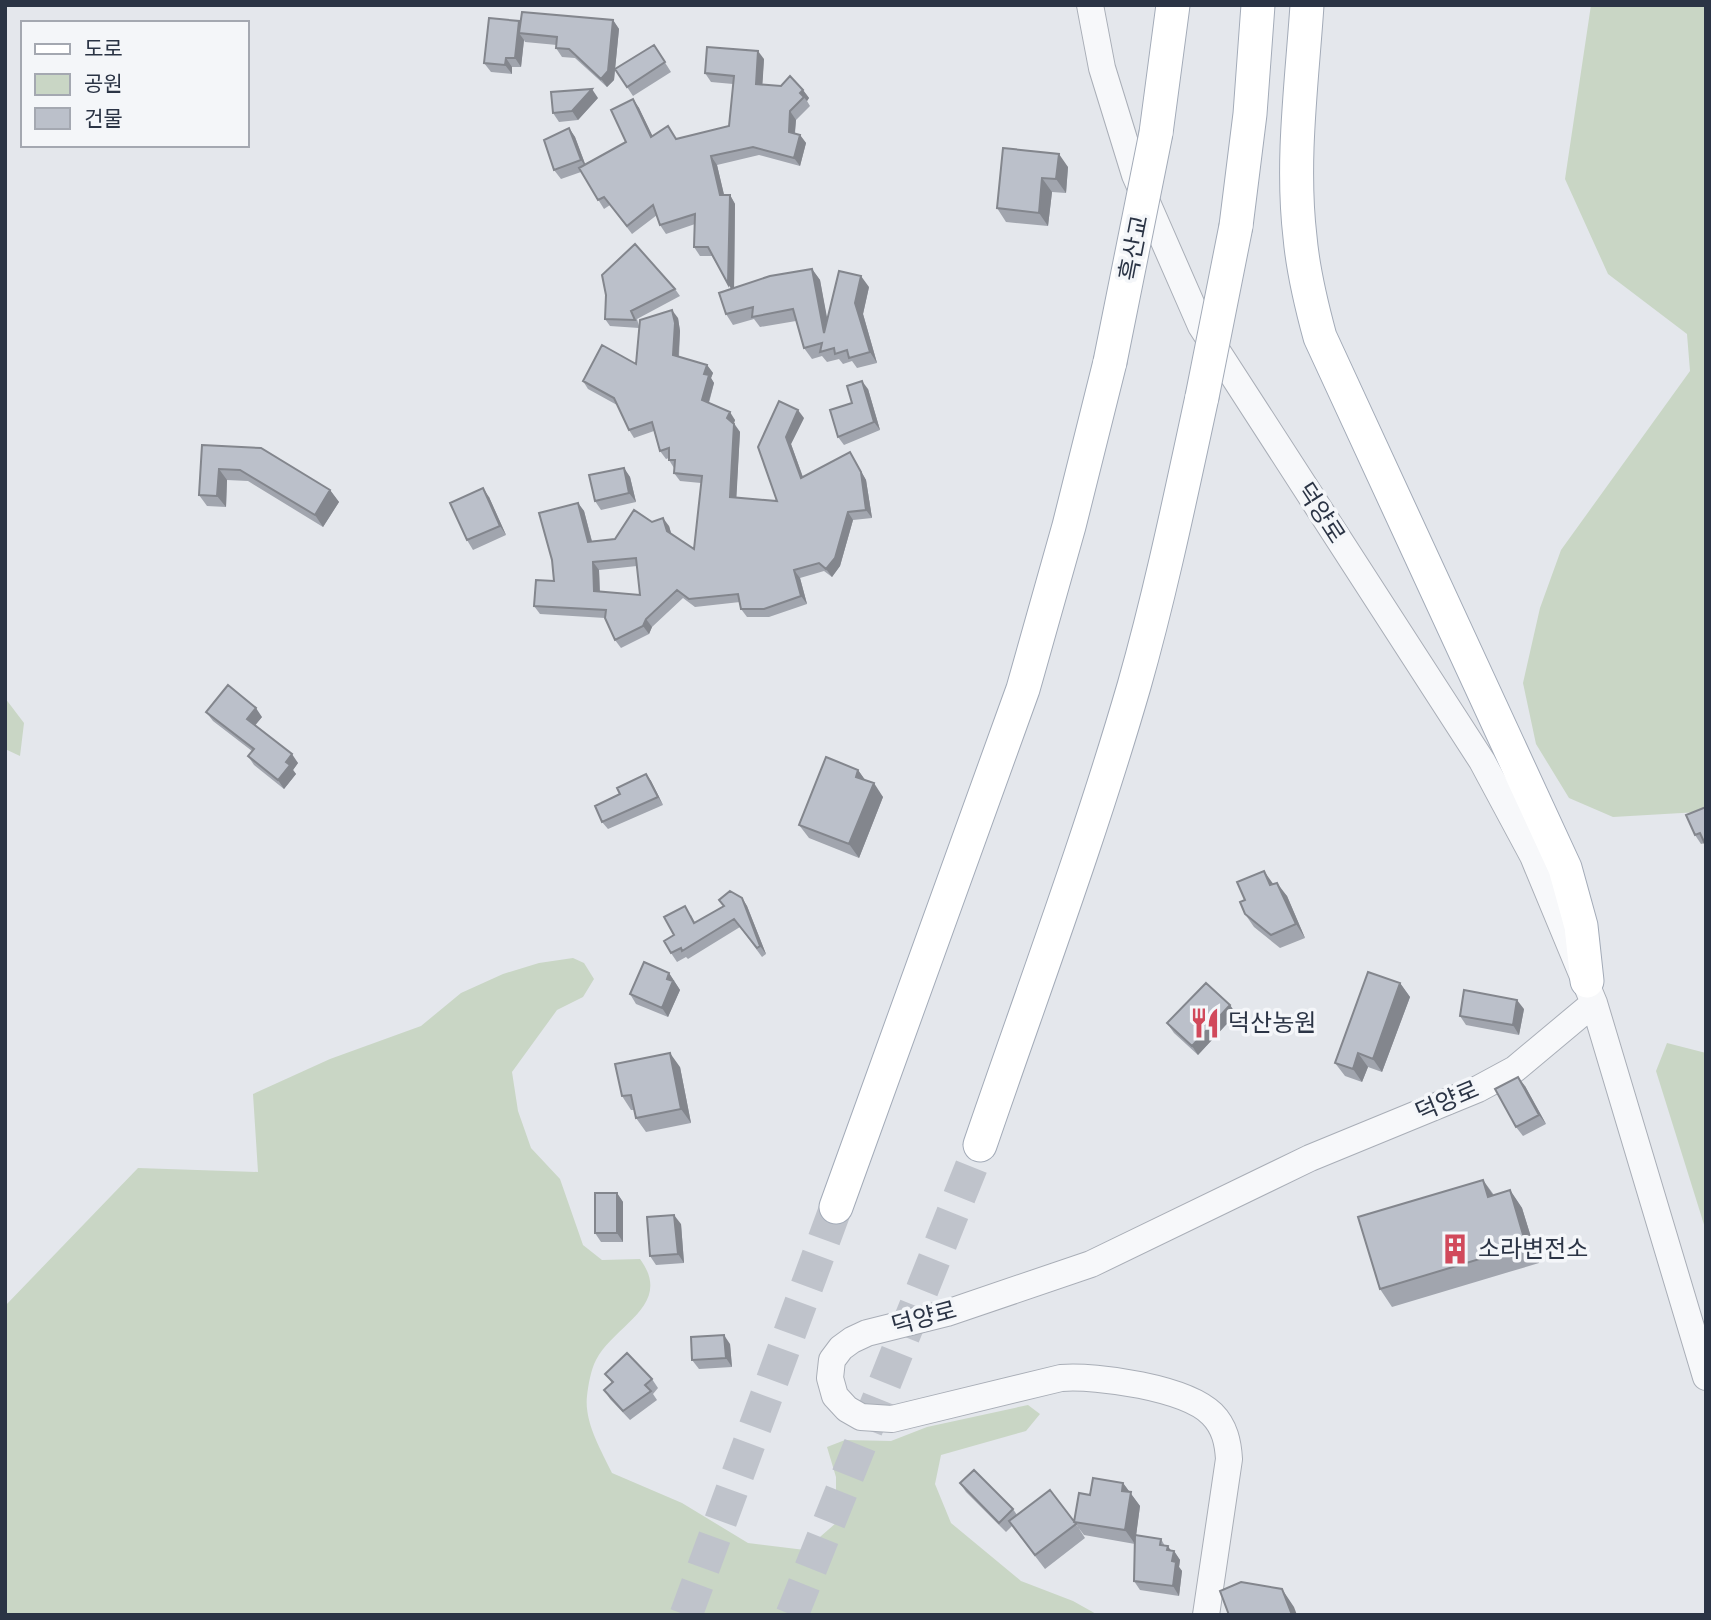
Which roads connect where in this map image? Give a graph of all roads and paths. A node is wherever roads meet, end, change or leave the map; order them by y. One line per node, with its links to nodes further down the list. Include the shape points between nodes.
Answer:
1 (1090, 5): 5 (street, 덕양로, via 1101,68 1135,175 1201,326 1502,794)
2 (1173, 5): 7 (main road, 흑산교, bridge, via 1156,133 1110,362 1069,526 1023,689)
3 (1258, 5): 6 (main road, bridge, via 1236,226 1158,596 1107,775)
4 (1307, 5): 5 (main road, via 1299,236 1320,337 1565,868 1581,926)
5 (1590, 992): 8 (street, 덕양로); 9 (street, 덕양로, via 1515,1069 1478,1089 1310,1158 1091,1264 947,1313 867,1333 841,1348 832,1360 835,1396 860,1417 879,1420 1080,1376 1143,1386 1198,1404 1212,1414 1228,1441 1229,1459)
6 (980, 1145)
7 (836, 1207)
8 (1706, 1377)
9 (1206, 1615)

